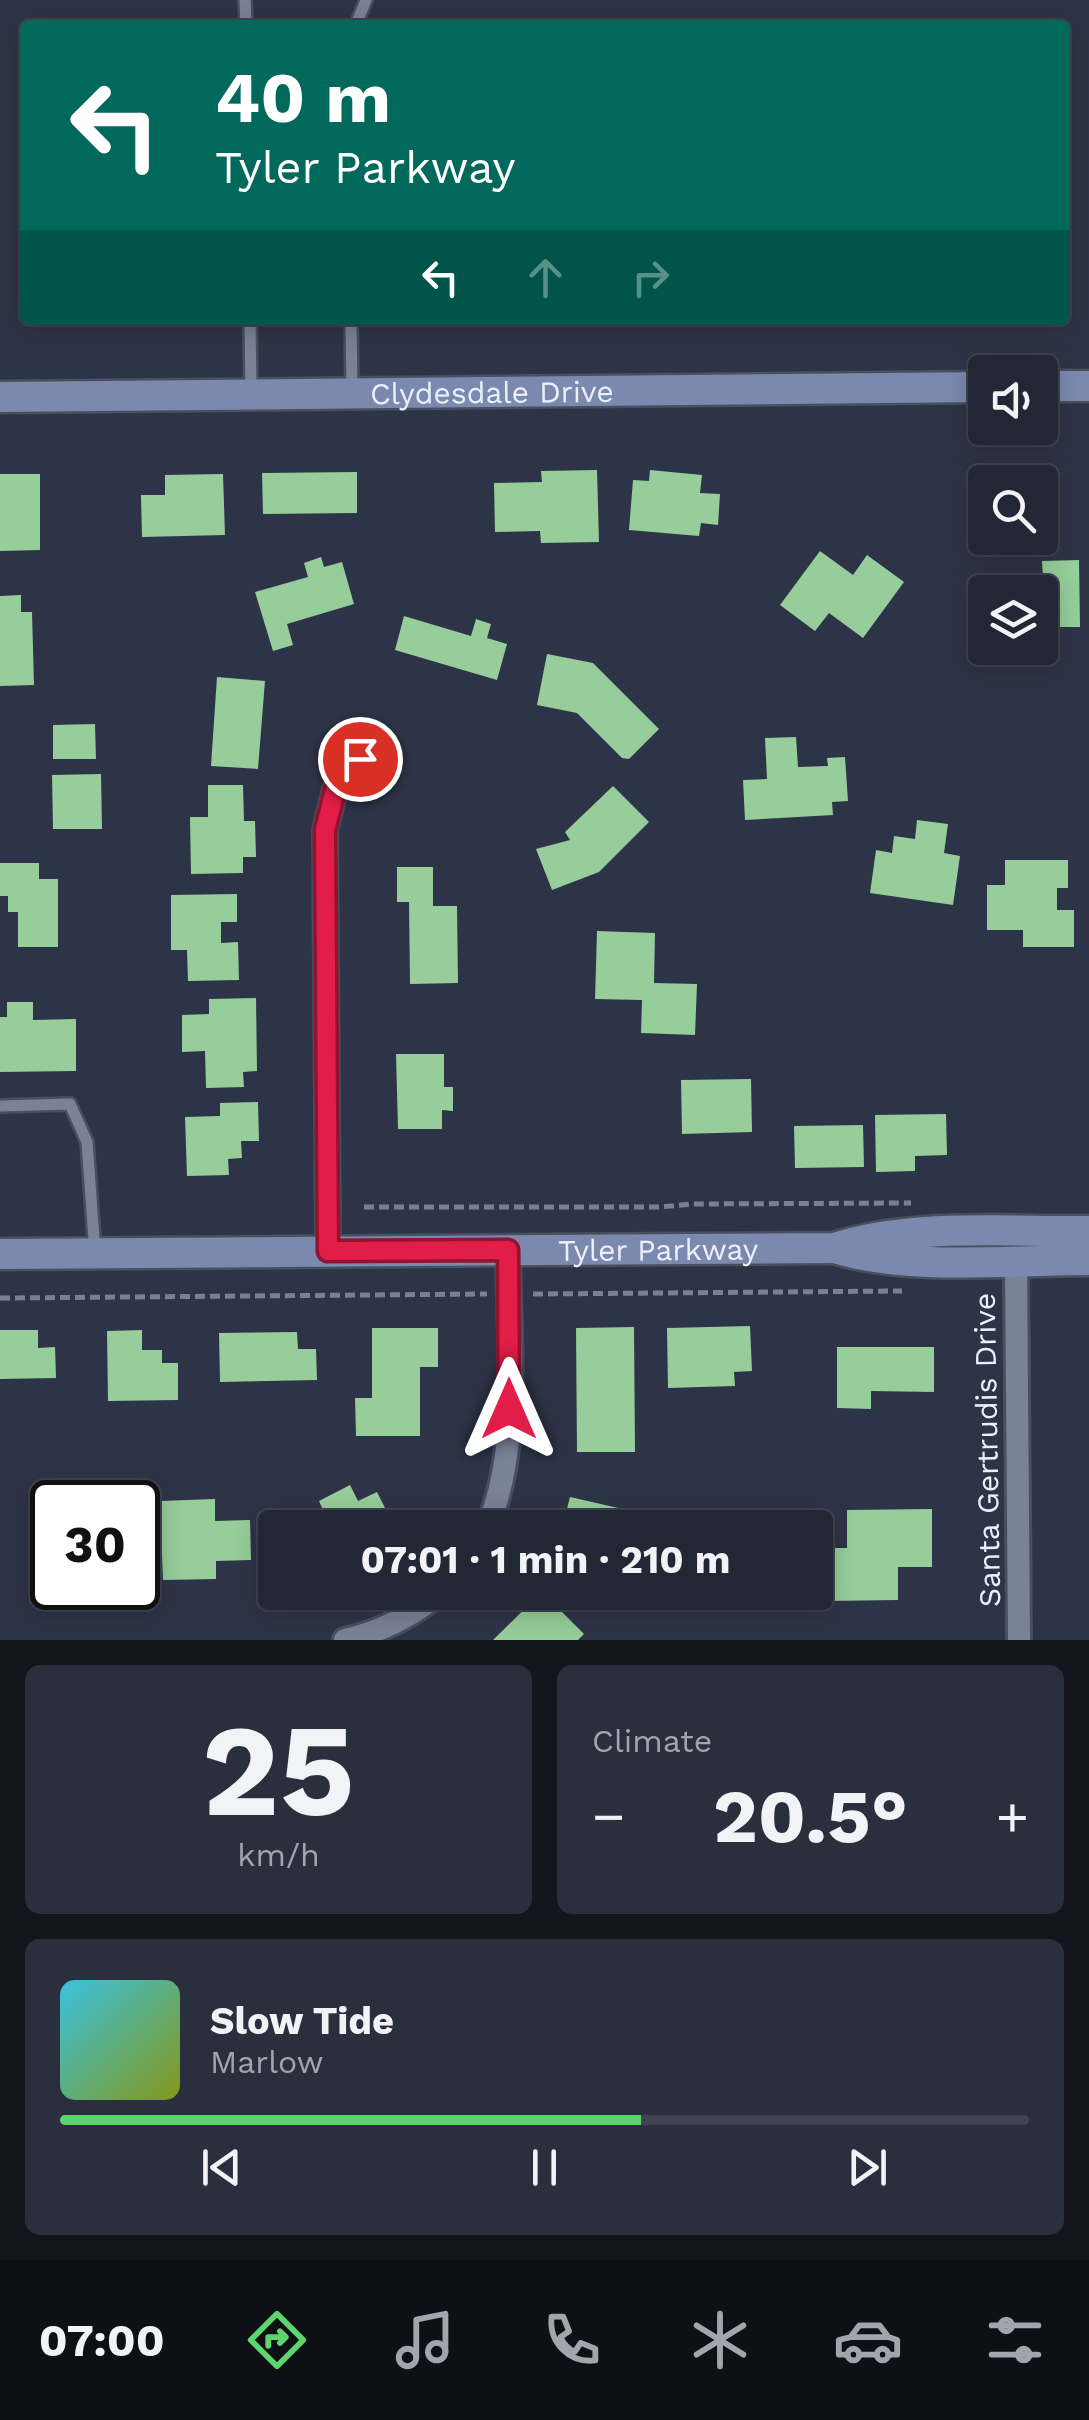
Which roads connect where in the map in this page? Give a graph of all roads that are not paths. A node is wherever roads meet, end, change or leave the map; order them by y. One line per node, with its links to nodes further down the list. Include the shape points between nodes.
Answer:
1 (250, 325): 7 (lane)
2 (351, 325): 6 (lane)
3 (968, 386): 6 (street, Clydesdale Drive)
4 (1058, 386): 5 (street)
5 (1089, 386)
6 (352, 394): 7 (street, Clydesdale Drive)
7 (251, 396): 8 (street, Clydesdale Drive)
8 (0, 397)
9 (360, 759): 14 (street, via 335,790 325,830)
10 (0, 1106): 15 (lane, via 70,1104 87,1142)
11 (1089, 1231): 12 (street, Tyler Parkway, via 897,1233)
12 (835, 1248): 13 (street, Tyler Parkway); 17 (street, Tyler Parkway, via 866,1258)
13 (508, 1250): 14 (street, Tyler Parkway); 19 (street, via 509,1447)
14 (328, 1251): 15 (street, Tyler Parkway)
15 (95, 1252): 16 (street, Tyler Parkway)
16 (0, 1254)
17 (1016, 1260): 18 (street, Tyler Parkway); 22 (street, Santa Gertrudis Drive)
18 (1089, 1260)
19 (494, 1510)
20 (416, 1610): 21 (street)
21 (345, 1640)
22 (1019, 1640)

